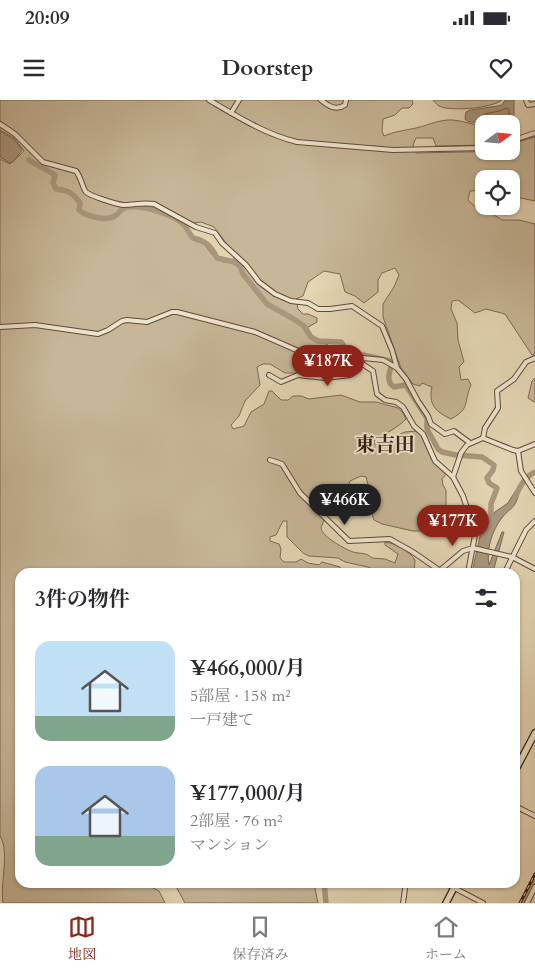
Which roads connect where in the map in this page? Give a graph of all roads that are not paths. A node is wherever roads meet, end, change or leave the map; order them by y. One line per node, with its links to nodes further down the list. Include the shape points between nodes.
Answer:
1 (210, 100): 7 (street)
2 (239, 100): 7 (street)
3 (321, 100): 4 (street, via 335,108 342,108)
4 (346, 100)
5 (526, 100): 6 (street, via 528,105)
6 (535, 104)
7 (230, 113): 11 (street, via 297,142 393,150)
8 (0, 124): 15 (street, via 43,162 76,171 88,194 118,204 154,204 196,227 215,233 259,282 275,294 291,301 308,302 318,309 352,306 382,326)
9 (535, 133): 10 (street)
10 (520, 138)
11 (475, 148)
12 (0, 327): 14 (street, via 35,325 98,334 122,321 147,322 177,312 255,332 310,356)
13 (535, 358): 17 (street, via 526,362 514,379 497,391 498,408 486,425)
14 (361, 363): 15 (street, via 366,357 383,360); 16 (street, via 350,376 298,374 281,382); 22 (street, via 373,371 377,394 403,406 414,426 423,434 439,466)
15 (397, 368): 18 (street, via 406,378 431,424 445,434 454,431)
16 (269, 375)
17 (483, 438): 18 (street); 20 (street)
18 (470, 443): 22 (street, via 461,455)
19 (535, 444): 20 (street)
20 (518, 451): 23 (street, via 521,471)
21 (270, 460): 27 (street, via 282,464 300,493 349,541 390,539)
22 (453, 476): 25 (street, via 475,524)
23 (535, 493)
24 (535, 521): 26 (street, via 526,530)
25 (473, 548): 26 (street); 28 (street); 29 (street)
26 (512, 557): 30 (street); 31 (street)
27 (434, 568)
28 (442, 568)
29 (469, 568)
30 (506, 568)
31 (535, 569)
32 (535, 733): 33 (main road)
33 (520, 762)
34 (520, 808): 35 (street)
35 (535, 816)
36 (405, 888): 40 (street)
37 (454, 888): 41 (main road)
38 (460, 888): 42 (street)
39 (535, 888): 43 (street)
40 (403, 903)
41 (446, 903)
42 (483, 903)
43 (527, 903)

